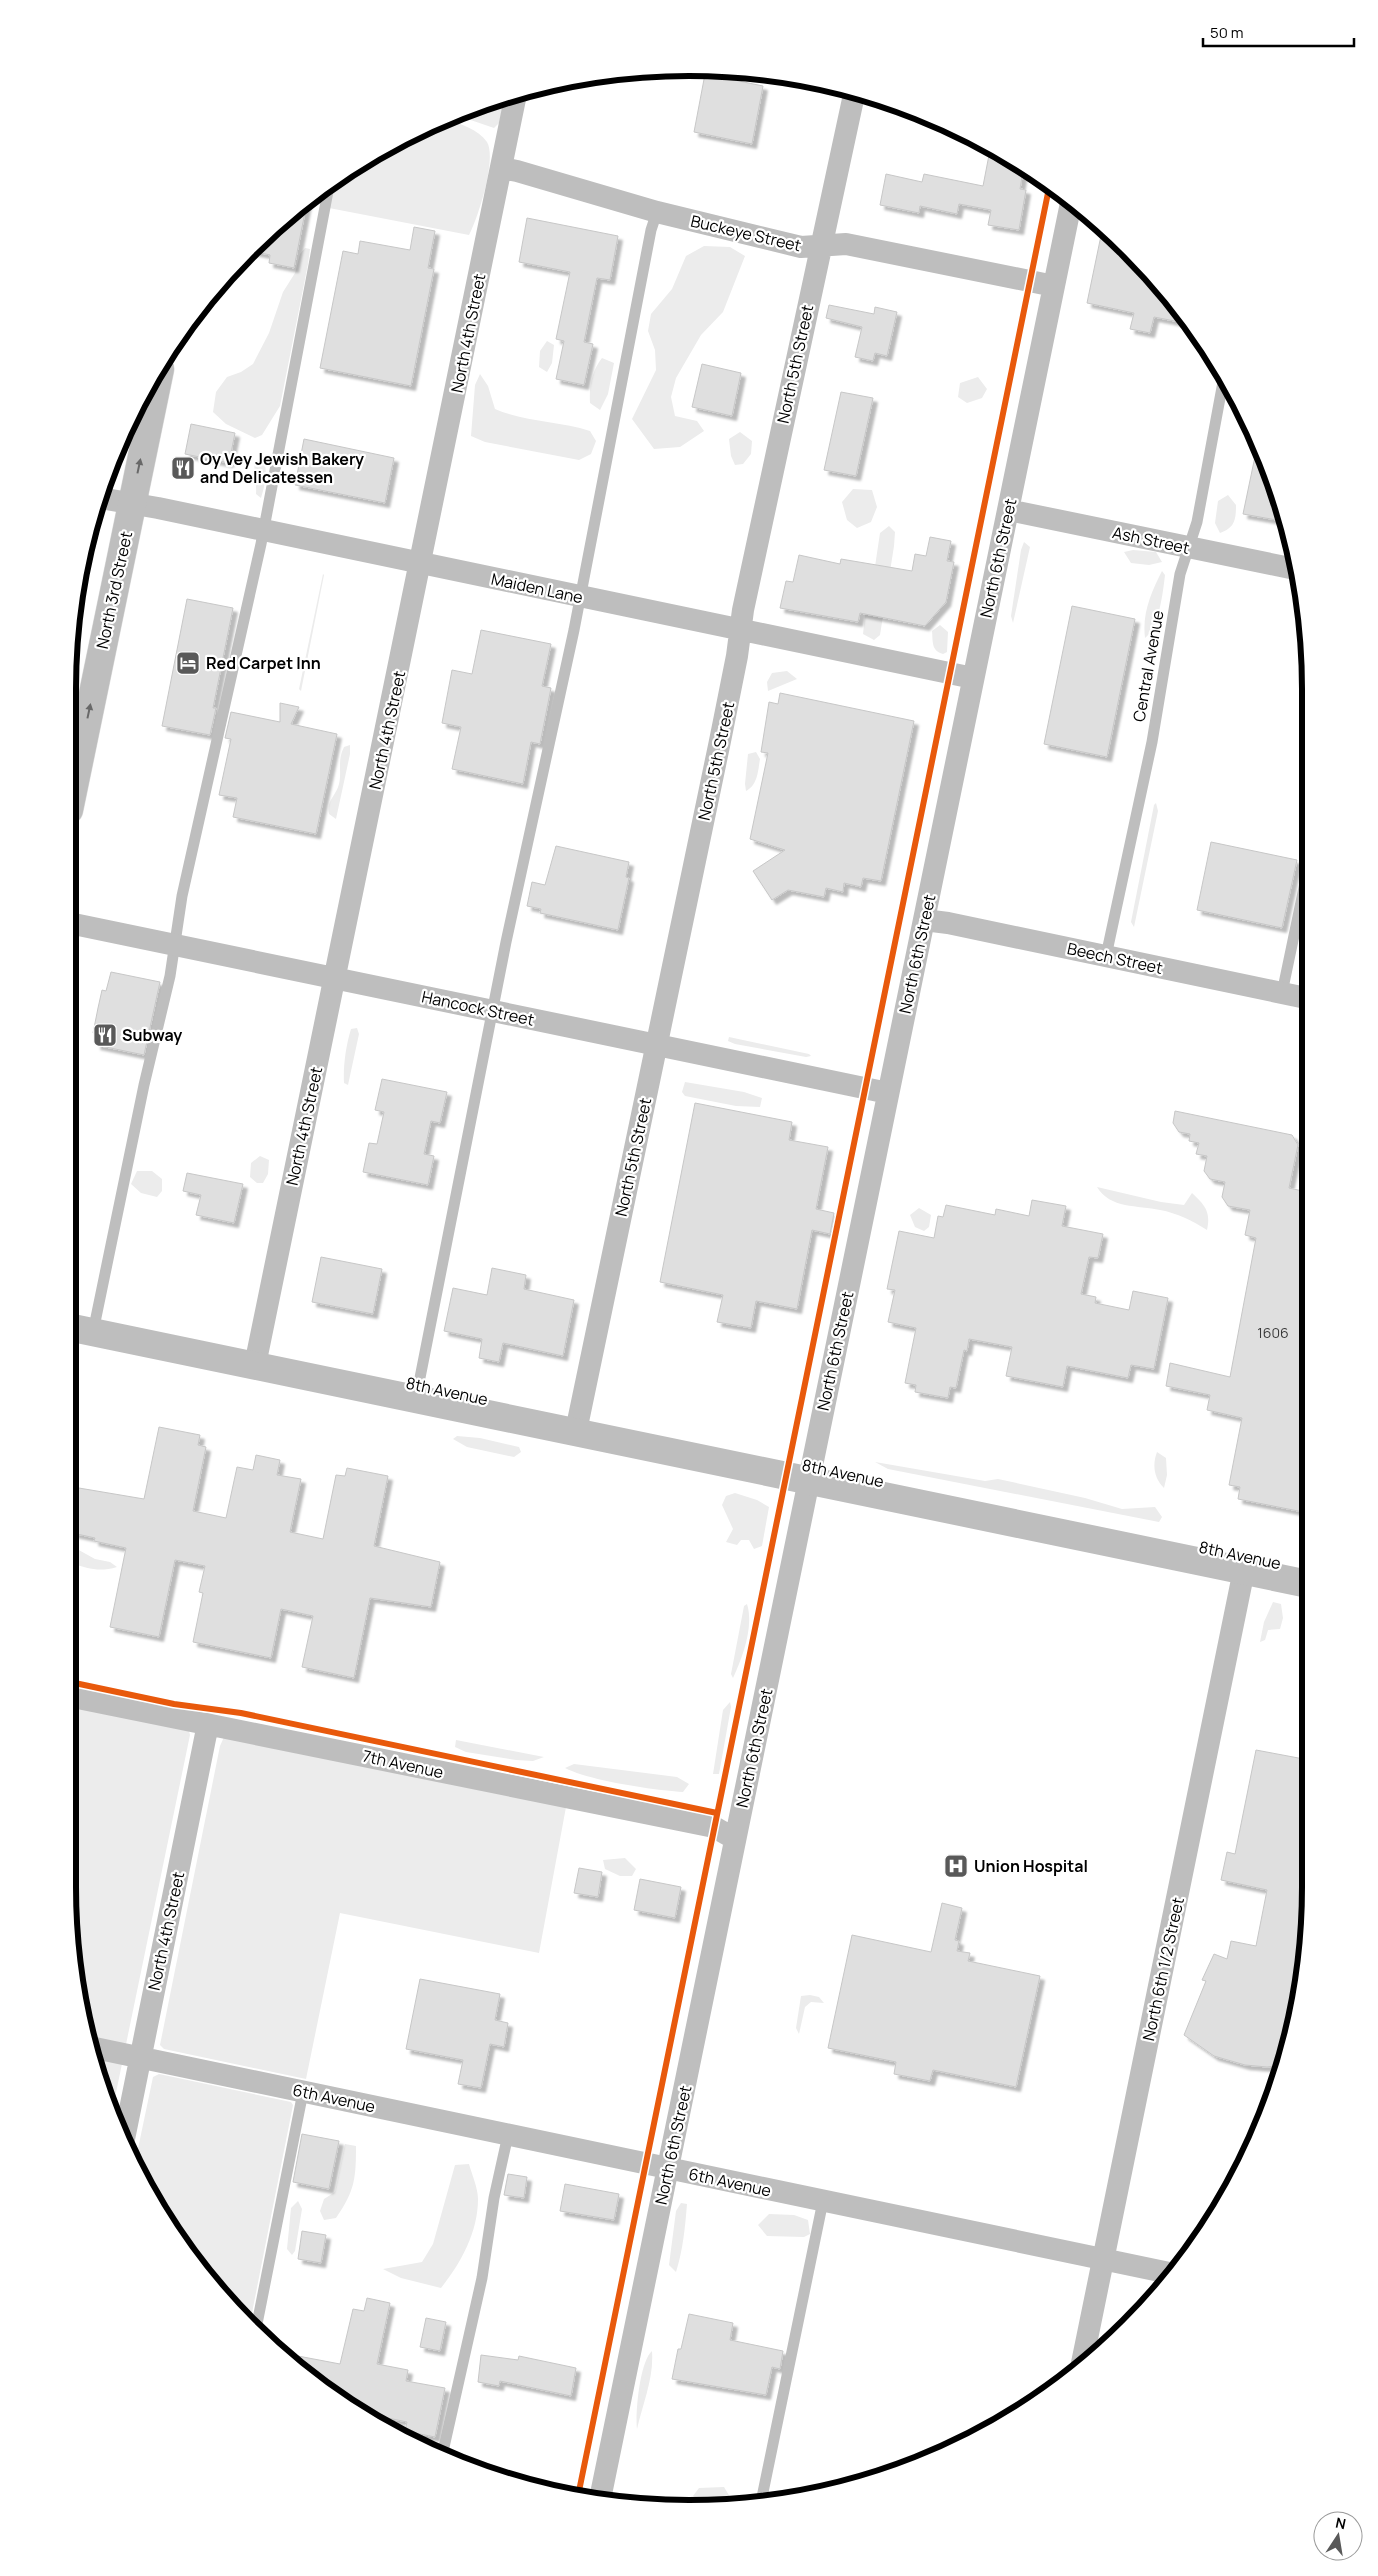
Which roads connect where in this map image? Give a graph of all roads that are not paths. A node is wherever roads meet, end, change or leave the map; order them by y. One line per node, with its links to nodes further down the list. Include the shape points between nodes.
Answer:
1 (853, 99): 7 (street, North 5th Street)
2 (514, 102): 3 (street, North 4th Street)
3 (501, 168): 6 (street, Buckeye Street); 16 (street, North 4th Street)
4 (327, 195): 14 (lane)
5 (1070, 209): 8 (street, North 6th Street)
6 (657, 212): 7 (street, Buckeye Street, via 801,248); 18 (lane)
7 (821, 246): 8 (street, Buckeye Street, via 846,244); 19 (street, North 5th Street)
8 (1054, 286): 13 (street, North 6th Street)
9 (157, 386): 12 (main road, North 3rd Street, one-way to 9)
10 (1223, 388): 15 (lane, Central Avenue)
11 (107, 499): 12 (street, Maiden Lane)
12 (132, 504): 14 (street, Maiden Lane); 21 (main road, North 3rd Street, one-way to 12)
13 (1008, 510): 15 (street, Ash Street); 20 (street, North 6th Street)
14 (262, 530): 16 (street, Maiden Lane); 25 (lane, via 226,709 182,896)
15 (1189, 548): 17 (street, Ash Street); 26 (lane, Central Avenue, via 1180,574 1152,742)
16 (422, 564): 18 (street, Maiden Lane); 27 (street, North 4th Street)
17 (1290, 569)
18 (580, 597): 19 (street, Maiden Lane); 30 (lane)
19 (740, 630): 20 (street, Maiden Lane); 31 (street, North 5th Street)
20 (973, 678): 23 (street, North 6th Street)
21 (76, 776)
22 (1302, 897): 28 (lane)
23 (924, 920): 26 (street, Beech Street); 32 (street, North 6th Street)
24 (76, 925): 25 (street, Hancock Street)
25 (176, 945): 27 (street, Hancock Street); 33 (lane, via 163,1012)
26 (1106, 956): 28 (street, Beech Street)
27 (335, 978): 30 (street, Hancock Street); 34 (street, North 4th Street)
28 (1282, 993): 29 (street, Beech Street)
29 (1302, 997)
30 (492, 1010): 31 (street, Hancock Street); 35 (lane)
31 (656, 1044): 32 (street, Hancock Street); 36 (street, North 5th Street)
32 (888, 1092): 37 (street, North 6th Street)
33 (81, 1329): 34 (main road, 8th Avenue)
34 (255, 1365): 35 (main road, 8th Avenue)
35 (416, 1398): 36 (main road, 8th Avenue)
36 (576, 1431): 37 (main road, 8th Avenue)
37 (809, 1480): 38 (main road, 8th Avenue); 42 (street, North 6th Street)
38 (1244, 1570): 39 (main road, 8th Avenue); 50 (street, North 6th 1/2 Street)
39 (1302, 1583)
40 (76, 1698): 41 (street, 7th Avenue)
41 (208, 1724): 42 (street, 7th Avenue, via 714,1828); 44 (street, North 4th Street)
42 (735, 1838): 48 (street, North 6th Street)
43 (98, 2049): 44 (street, 6th Avenue)
44 (140, 2058): 45 (street, 6th Avenue); 46 (street, North 4th Street)
45 (303, 2092): 47 (street, 6th Avenue); 52 (lane)
46 (126, 2128)
47 (508, 2135): 48 (street, 6th Avenue); 54 (lane, via 494,2198 482,2278)
48 (668, 2169): 49 (street, 6th Avenue); 55 (street, North 6th Street)
49 (823, 2201): 50 (street, 6th Avenue); 56 (lane)
50 (1104, 2260): 51 (street, 6th Avenue); 53 (street, North 6th 1/2 Street)
51 (1165, 2272)
52 (257, 2321)
53 (1085, 2355)
54 (444, 2448)
55 (601, 2494)
56 (762, 2495)

